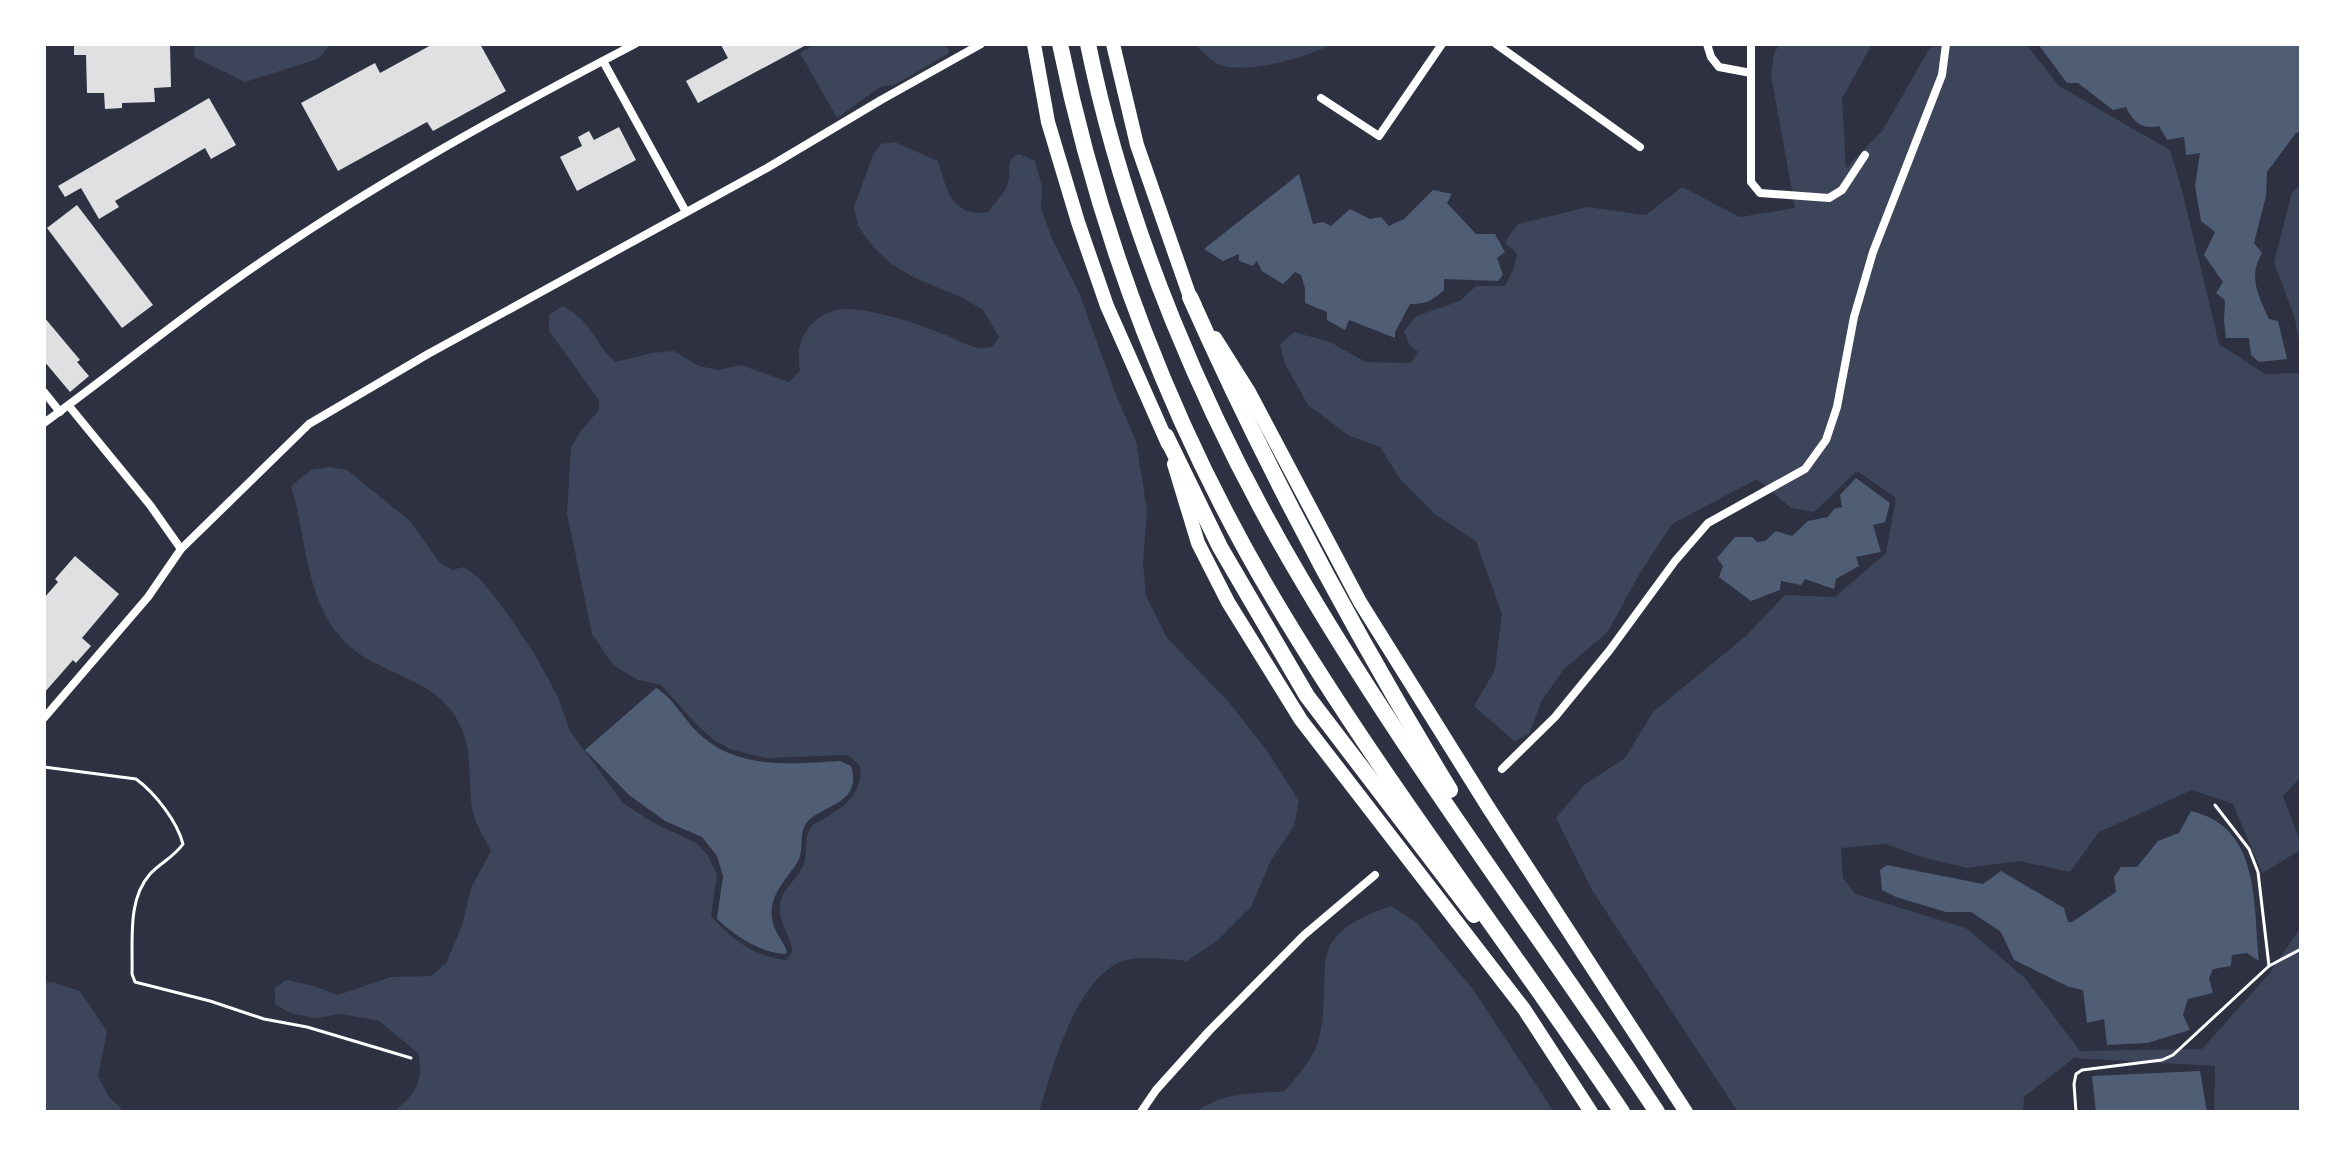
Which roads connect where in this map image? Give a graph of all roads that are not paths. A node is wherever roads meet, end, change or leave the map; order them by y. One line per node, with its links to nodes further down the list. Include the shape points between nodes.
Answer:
1 (635, 44): 12 (street)
2 (981, 44): 17 (street)
3 (1034, 44): 23 (highway, via 1048,122 1078,222 1107,306)
4 (1060, 44): 29 (highway, via 1096,191 1132,299 1219,499 1339,703)
5 (1088, 44): 28 (highway, via 1122,178 1155,271 1247,482 1365,683)
6 (1113, 44): 18 (highway, via 1137,145)
7 (1442, 44): 14 (street, via 1379,136)
8 (1496, 44): 15 (street)
9 (1707, 44): 13 (street, via 1719,67)
10 (1751, 44): 13 (street)
11 (1946, 44): 26 (street, via 1942,75 1873,252 1826,440 1805,469 1708,523 1555,717)
12 (603, 61): 17 (street); 20 (street, via 446,145 340,210 238,278)
13 (1751, 73): 16 (street, via 1751,182 1760,193 1829,198 1842,190)
14 (1321, 98)
15 (1640, 147)
16 (1865, 155)
17 (686, 212): 24 (street, via 331,409 309,424)
18 (1190, 297): 28 (highway, via 1278,485 1386,685); 34 (highway, via 1249,392 1360,602)
19 (44, 392): 21 (street)
20 (69, 406): 21 (street); 24 (street)
21 (60, 412): 22 (street)
22 (44, 423)
23 (1166, 436): 29 (highway, via 1220,547 1307,696); 31 (highway, via 1198,543 1301,720 1524,1009)
24 (181, 549): 25 (street, via 148,597)
25 (44, 718)
26 (1502, 769)
27 (1375, 875): 30 (street, via 1304,935 1209,1031)
28 (1602, 1030): 33 (highway)
29 (1579, 1048): 32 (highway)
30 (1141, 1112)
31 (1591, 1112)
32 (1622, 1112)
33 (1657, 1112)
34 (1686, 1112)

